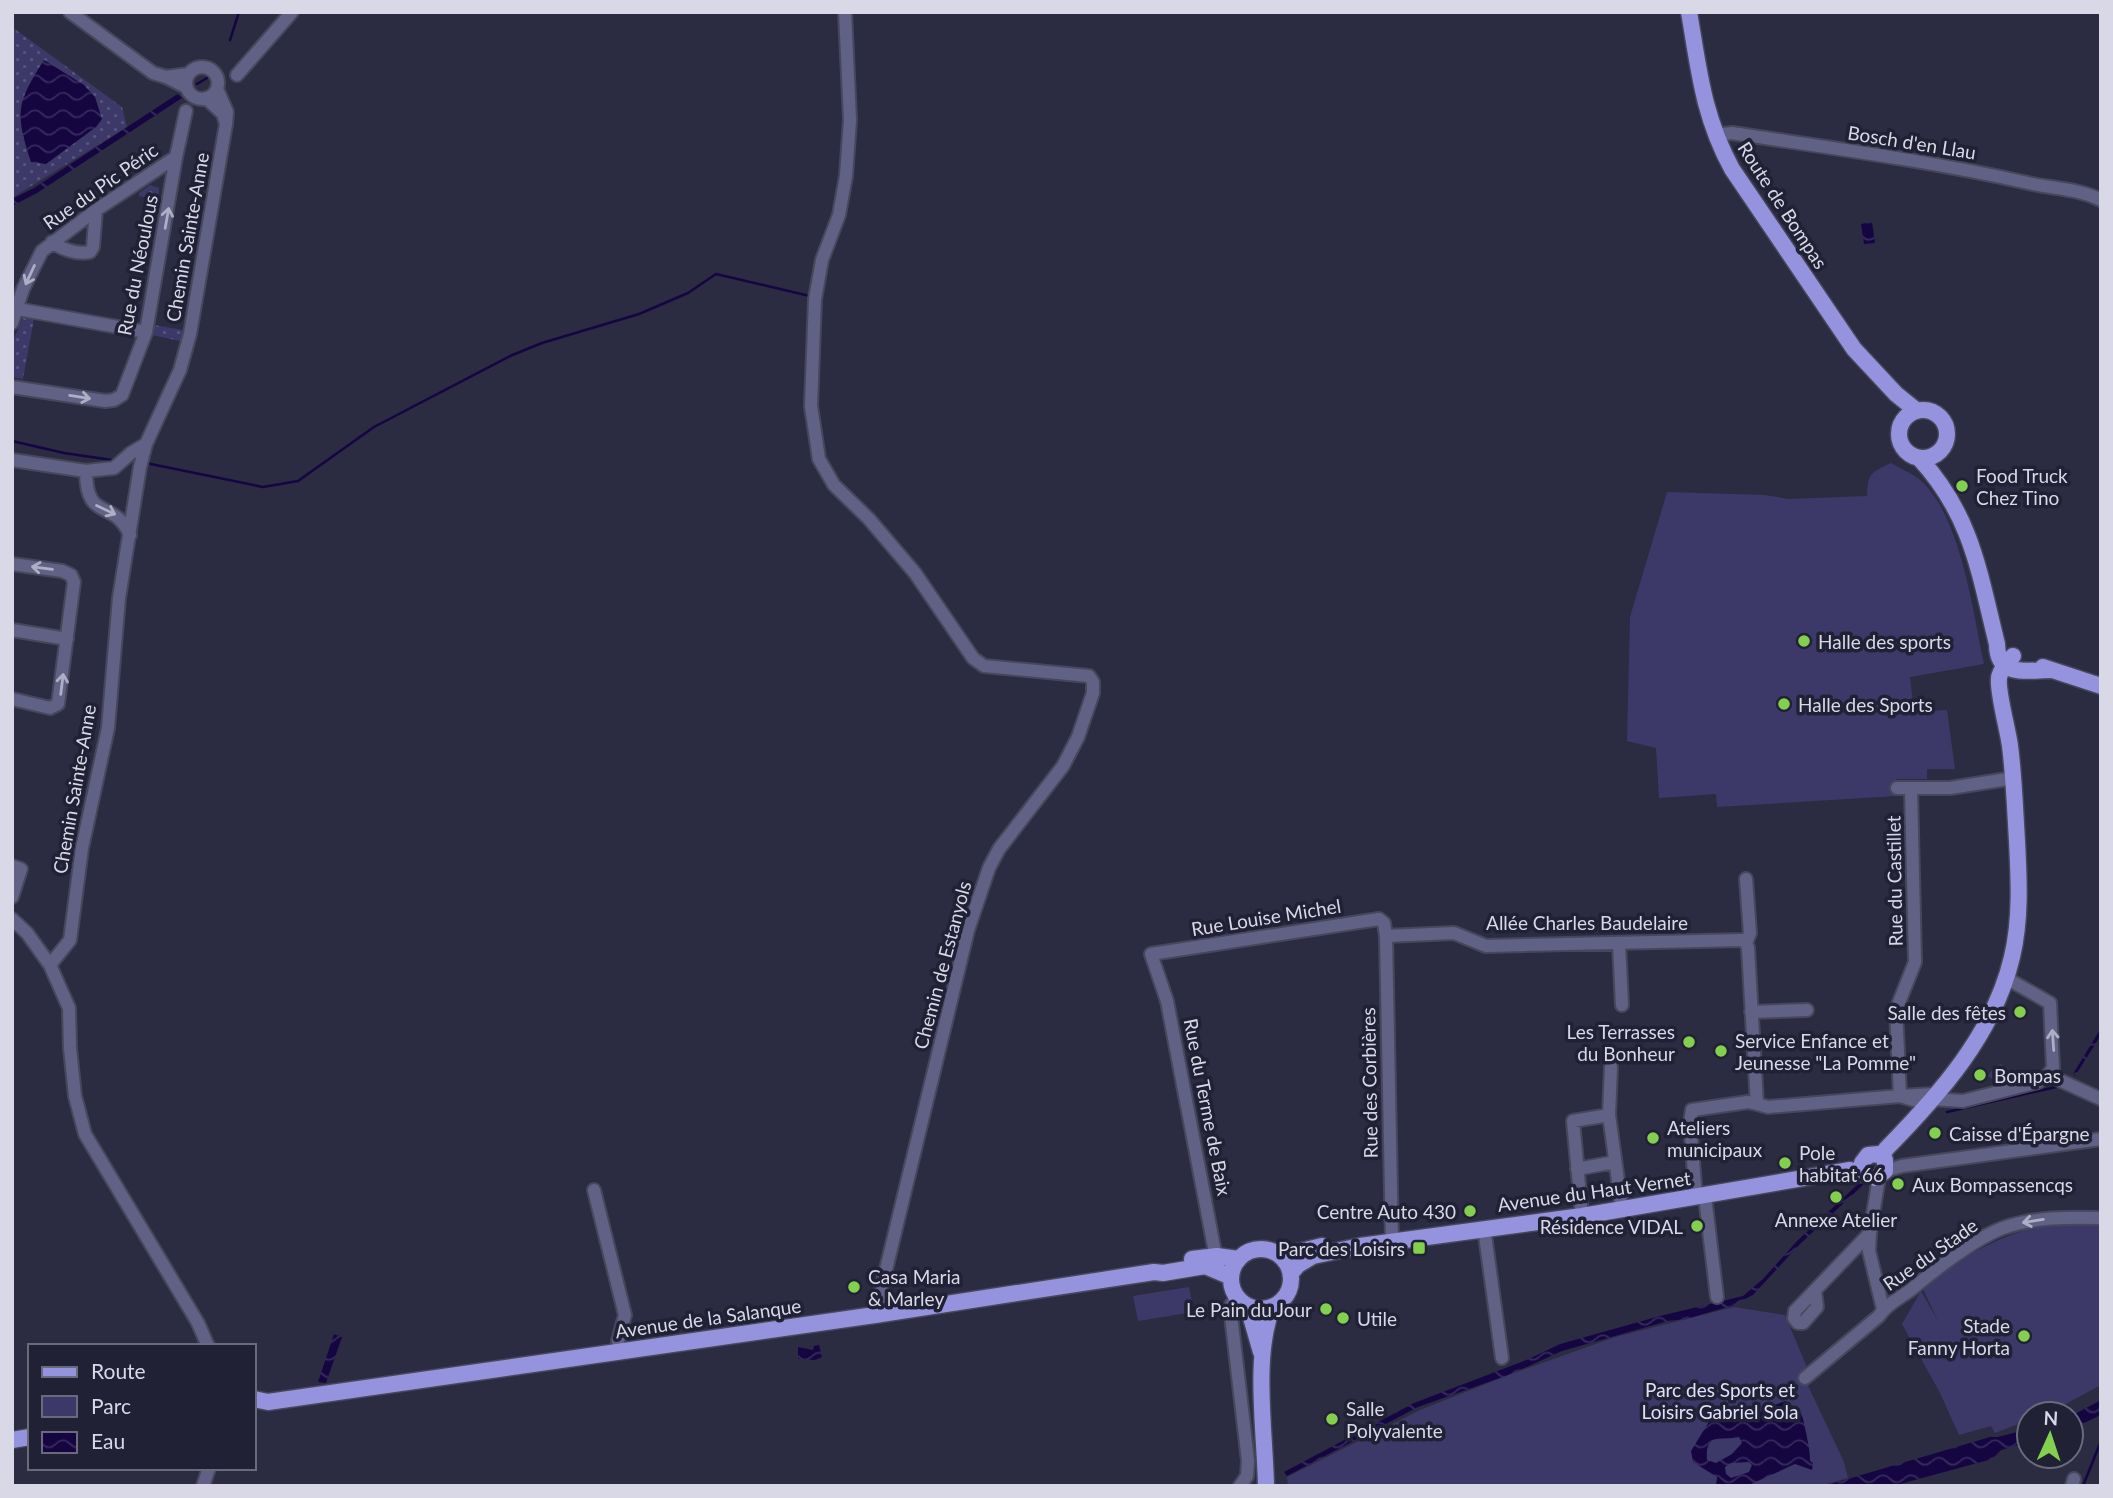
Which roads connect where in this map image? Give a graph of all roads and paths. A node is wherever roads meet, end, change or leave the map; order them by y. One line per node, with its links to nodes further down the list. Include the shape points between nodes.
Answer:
1 (70, 12): 6 (street, via 153,74)
2 (292, 12): 5 (street, via 228,84)
3 (845, 12): 78 (street, Chemin de Estanyols, via 850,120 846,176 815,299 811,406 819,459 834,485 915,573 972,658 984,666 1089,676 1093,682 1090,704 1063,766 989,868 965,943)
4 (1689, 12): 8 (main road, Route de Bompas, via 1702,91)
5 (217, 83): 6 (street); 6 (street, via 208,67 197,67); 7 (street, Chemin Sainte-Anne, via 227,112)
6 (194, 90): 7 (street, via 223,114); 9 (street, Rue du Néoulous)
7 (226, 124): 20 (street, Chemin Sainte-Anne, via 190,334 180,370)
8 (1715, 135): 12 (street, Bosch d'en Llau, via 1732,133 1944,165 2066,188); 19 (main road, Route de Bompas, via 1732,169 1854,349)
9 (176, 157): 10 (street, Rue du Pic Péric); 11 (street, Rue du Néoulous)
10 (161, 167): 11 (street); 13 (street, Rue du Pic Péric)
11 (172, 181): 17 (street, Rue du Néoulous, one-way to 11)
12 (2101, 200)
13 (96, 210): 14 (street, Rue du Pic Péric); 14 (street, via 90,253)
14 (52, 242): 15 (street, Rue du Pic Péric, one-way to 15, via 42,251)
15 (14, 309): 16 (street, Rue du Pic Péric); 17 (street)
16 (12, 323)
17 (146, 332): 18 (street, Rue du Néoulous, one-way to 17, via 114,400 122,395)
18 (12, 387)
19 (1911, 415): 21 (main road, via 1927,410 1943,419 1948,438); 22 (main road, via 1899,428 1899,438 1902,447)
20 (146, 444): 24 (street, via 114,468); 26 (street, Chemin Sainte-Anne)
21 (1936, 456): 22 (main road); 25 (main road)
22 (1920, 459): 25 (main road)
23 (12, 460): 24 (street)
24 (86, 471): 26 (street, one-way to 26, via 86,490 92,503 116,515)
25 (1937, 478): 30 (main road, via 1968,531 1997,644)
26 (130, 536): 45 (street, Chemin Sainte-Anne, via 119,598 108,728 82,848 70,940)
27 (12, 564): 29 (street, one-way to 27, via 71,575)
28 (12, 630): 29 (street)
29 (67, 639): 32 (street, one-way to 29, via 50,708 58,704)
30 (2013, 666): 31 (main road, via 2051,670); 33 (main road, via 2005,678); 33 (main road, via 1999,676)
31 (2101, 686)
32 (12, 699)
33 (2003, 705): 34 (main road)
34 (2014, 778): 36 (street, Rue du Castillet, via 1950,788); 46 (main road, via 2017,933)
35 (1897, 788): 36 (street, Rue du Castillet)
36 (1912, 788): 52 (street, Rue du Castillet, via 1915,962 1896,1010)
37 (12, 866): 39 (street, via 21,869)
38 (1746, 879): 42 (street, via 1750,933)
39 (12, 897)
40 (12, 919): 45 (street)
41 (1385, 929): 43 (street, Allée Charles Baudelaire, via 1454,933 1486,946); 44 (street, Rue Louise Michel, via 1379,919); 68 (street, Rue des Corbières)
42 (1746, 943): 43 (street, Allée Charles Baudelaire); 49 (street)
43 (1619, 944): 47 (street)
44 (1151, 954): 71 (street, Rue du Terme de Baix, via 1167,1001)
45 (50, 965): 79 (street, via 69,1008 75,1096 85,1134)
46 (2006, 978): 51 (street, one-way to 46, via 2054,1055 2050,1003); 53 (main road, via 1990,1019 1946,1085)
47 (1622, 1006)
48 (1807, 1010): 49 (street)
49 (1751, 1012): 55 (street)
50 (1611, 1067): 56 (street)
51 (2048, 1075): 53 (street, via 2038,1082 1963,1101); 54 (street)
52 (1900, 1096): 53 (street); 55 (street, via 1769,1107)
53 (1931, 1099): 60 (main road, via 1918,1108)
54 (2101, 1099)
55 (1757, 1104): 62 (street, via 1748,1101 1692,1110)
56 (1609, 1115): 58 (street); 59 (street, via 1573,1121)
57 (2101, 1139): 60 (street, Avenue du Haut Vernet)
58 (1615, 1162): 59 (street); 63 (street)
59 (1577, 1169): 64 (street)
60 (1878, 1169): 62 (main road, Avenue du Haut Vernet, via 1842,1168 1834,1174); 67 (street)
61 (594, 1190): 80 (street, via 625,1315)
62 (1700, 1197): 63 (main road, Avenue du Haut Vernet); 74 (street)
63 (1622, 1210): 64 (main road, Avenue du Haut Vernet)
64 (1582, 1216): 66 (main road, Avenue du Haut Vernet)
65 (2101, 1218): 77 (street, Rue du Stade, one-way to 77, via 2065,1217 2001,1228)
66 (1484, 1228): 68 (main road, Avenue du Haut Vernet); 82 (street)
67 (1870, 1233): 73 (street); 77 (street, via 1869,1251)
68 (1392, 1242): 69 (main road, Avenue du Haut Vernet)
69 (1360, 1246): 70 (main road, Avenue du Haut Vernet, via 1322,1245); 72 (main road, Avenue du Haut Vernet, via 1313,1256)
70 (1281, 1256): 71 (main road, via 1255,1249); 72 (main road)
71 (1222, 1268): 75 (main road); 78 (main road, Avenue de la Salanque, via 1181,1261 1154,1272)
72 (1291, 1273): 76 (main road, via 1287,1296)
73 (1815, 1291)
74 (1717, 1297)
75 (1242, 1302): 76 (main road, via 1264,1310); 81 (main road); 85 (street, via 1230,1307 1248,1461 1247,1476)
76 (1272, 1308): 81 (main road)
77 (1883, 1309): 83 (street, Rue du Stade)
78 (875, 1315): 80 (main road, Avenue de la Salanque)
79 (207, 1344)
80 (620, 1352): 84 (main road, Avenue de la Salanque)
81 (1262, 1356): 86 (main road)
82 (1502, 1358)
83 (1805, 1378)
84 (259, 1404)
85 (1240, 1486)
86 (1266, 1486)

